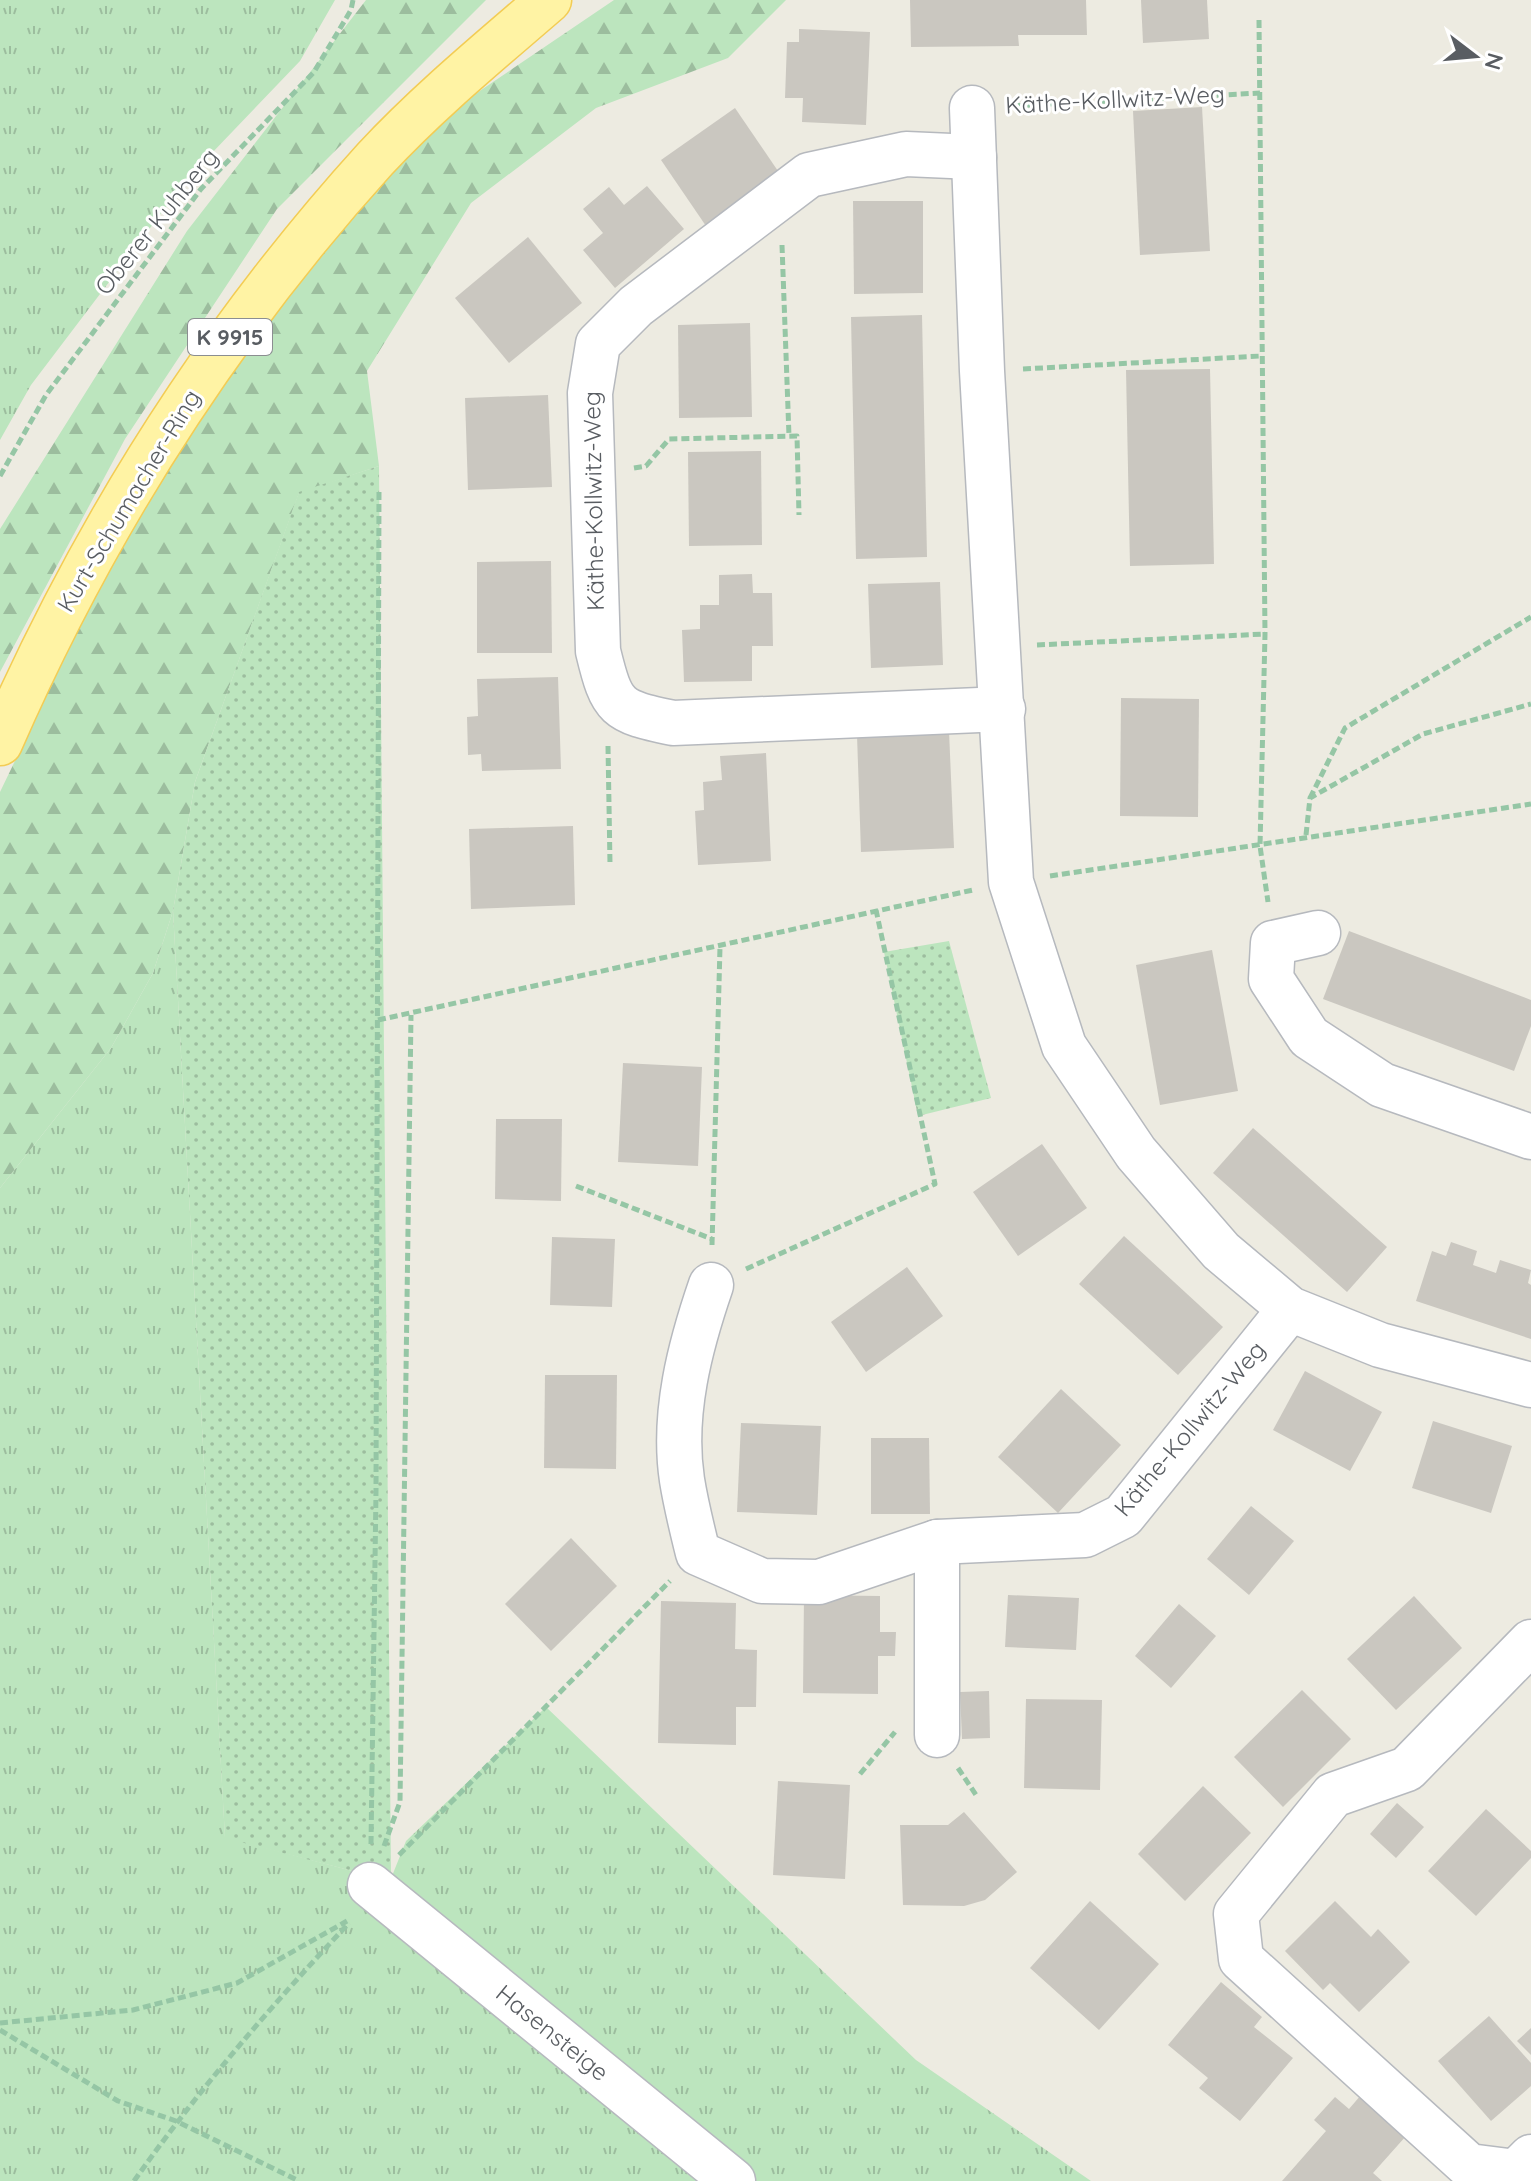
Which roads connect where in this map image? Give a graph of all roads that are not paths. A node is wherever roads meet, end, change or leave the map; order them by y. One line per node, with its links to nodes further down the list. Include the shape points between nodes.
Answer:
1 (549, 0): 5 (main road, Kurt-Schumacher-Ring / K 9915, via 377,157 265,287 169,425 65,606)
2 (972, 108): 3 (street, Käthe-Kollwitz-Weg)
3 (974, 157): 4 (street, Käthe-Kollwitz-Weg); 4 (street, Käthe-Kollwitz-Weg, via 906,154 809,175 636,306 598,344 590,393 598,651 607,689 628,713 673,723)
4 (1003, 709): 9 (street, Käthe-Kollwitz-Weg, via 1011,882 1064,1046 1136,1153 1221,1251)
5 (0, 743)
6 (1318, 933): 7 (street, via 1273,943 1271,979 1309,1037 1382,1085)
7 (1531, 1137)
8 (711, 1285): 11 (street, Käthe-Kollwitz-Weg, via 692,1343 683,1395 681,1477 698,1553 762,1581 819,1582)
9 (1290, 1309): 10 (street, Käthe-Kollwitz-Weg, via 1380,1345); 11 (street, Käthe-Kollwitz-Weg, via 1123,1516 1085,1535)
10 (1531, 1385)
11 (937, 1542): 13 (street)
12 (1531, 1642): 15 (street, via 1407,1769 1333,1795 1236,1914 1241,1959 1469,2166 1516,2172)
13 (937, 1735)
14 (370, 1885): 16 (street, Hasensteige)
15 (1531, 2157)
16 (733, 2181)

